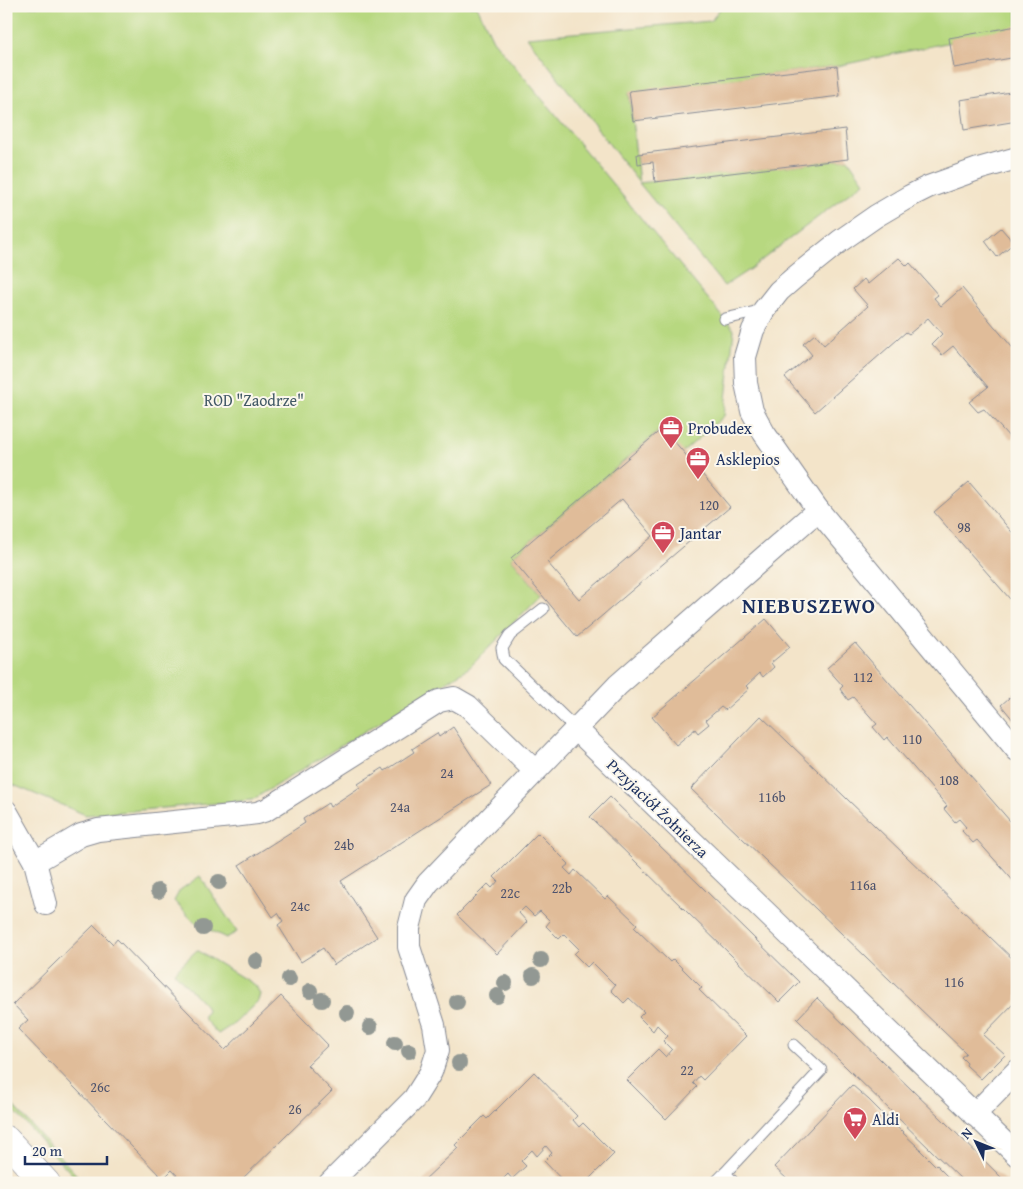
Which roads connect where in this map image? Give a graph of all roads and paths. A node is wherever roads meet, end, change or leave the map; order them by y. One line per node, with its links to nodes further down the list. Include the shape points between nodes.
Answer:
1 (1017, 158): 2 (street, via 928,187 876,216 794,278)
2 (764, 310): 3 (lane); 4 (street, via 753,330 745,357 752,411)
3 (725, 319)
4 (818, 510): 6 (street, via 618,685); 7 (street)
5 (543, 609): 6 (lane, via 510,635 502,648 504,659)
6 (576, 729): 8 (street); 14 (street, Przyjaciół Żołnierza)
7 (1017, 750)
8 (535, 771): 10 (street, via 468,706 454,698 439,701 266,810 98,830 81,835); 19 (street, via 428,883 416,900 408,947 434,1024 438,1050 431,1072 414,1099)
9 (6, 811): 10 (street)
10 (34, 862): 11 (street)
11 (46, 904)
12 (794, 1045): 17 (lane, via 821,1070)
13 (1017, 1071): 14 (street)
14 (974, 1115): 16 (street, Przyjaciół Żołnierza)
15 (6, 1140): 18 (street)
16 (1017, 1155)
17 (725, 1173): 20 (lane); 21 (lane)
18 (46, 1183)
19 (330, 1183)
20 (715, 1183)
21 (734, 1183)

